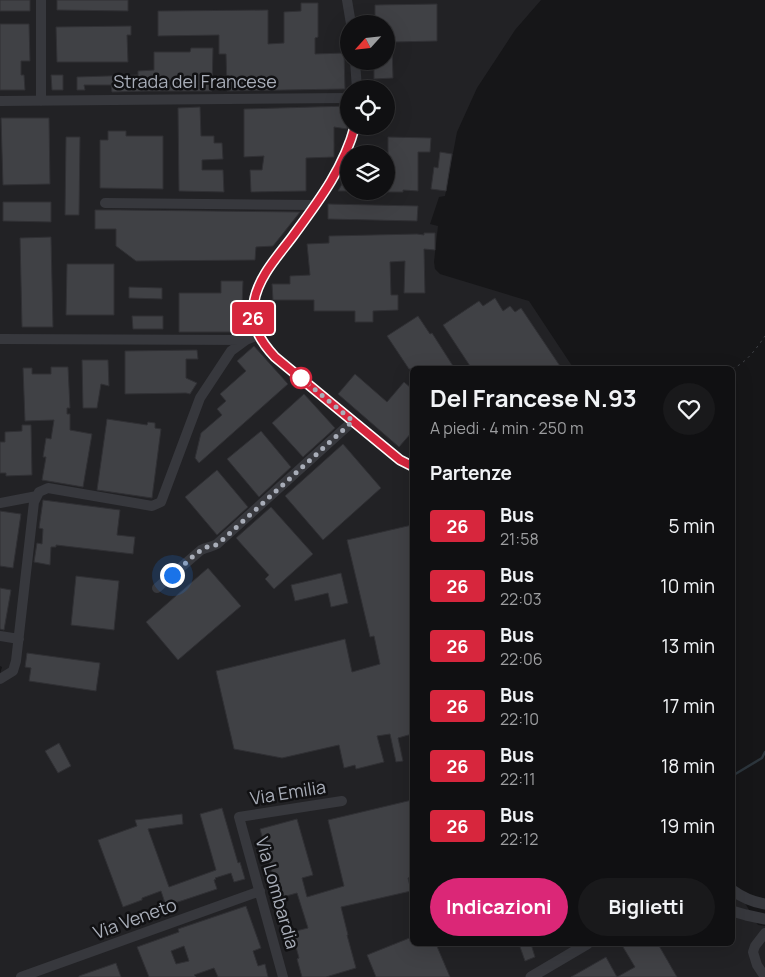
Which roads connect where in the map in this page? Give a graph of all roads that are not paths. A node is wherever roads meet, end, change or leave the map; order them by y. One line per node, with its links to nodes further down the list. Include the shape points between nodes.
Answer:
1 (41, 0): 6 (street)
2 (348, 0): 3 (street)
3 (350, 15)
4 (340, 98): 6 (street, Strada del Francese)
5 (0, 101): 6 (street, Strada del Francese)
6 (42, 101)
7 (353, 135): 9 (street, via 341,165)
8 (105, 203): 9 (street)
9 (315, 205): 10 (street, via 258,288 253,310)
10 (258, 335): 12 (street); 13 (street, via 275,357)
11 (0, 339): 12 (street)
12 (246, 340): 15 (street, via 231,351 200,398 161,502 152,506 48,488)
13 (353, 421): 14 (street); 17 (street, via 218,544 201,550)
14 (410, 465)
15 (37, 496): 16 (street); 19 (street)
16 (0, 503)
17 (157, 588)
18 (0, 636): 19 (street)
19 (18, 639): 20 (street, via 13,671)
20 (0, 679)
21 (342, 801): 22 (street, Via Emilia)
22 (239, 818): 23 (street, Via Lombardia)
23 (260, 891): 30 (street, Via Veneto); 31 (street, Via Lombardia)
24 (735, 892): 25 (street, via 751,902)
25 (765, 904)
26 (735, 911): 27 (street)
27 (765, 919)
28 (765, 934): 33 (street, via 752,952)
29 (584, 946): 32 (street)
30 (21, 977)
31 (284, 977)
32 (530, 977)
33 (764, 977)

